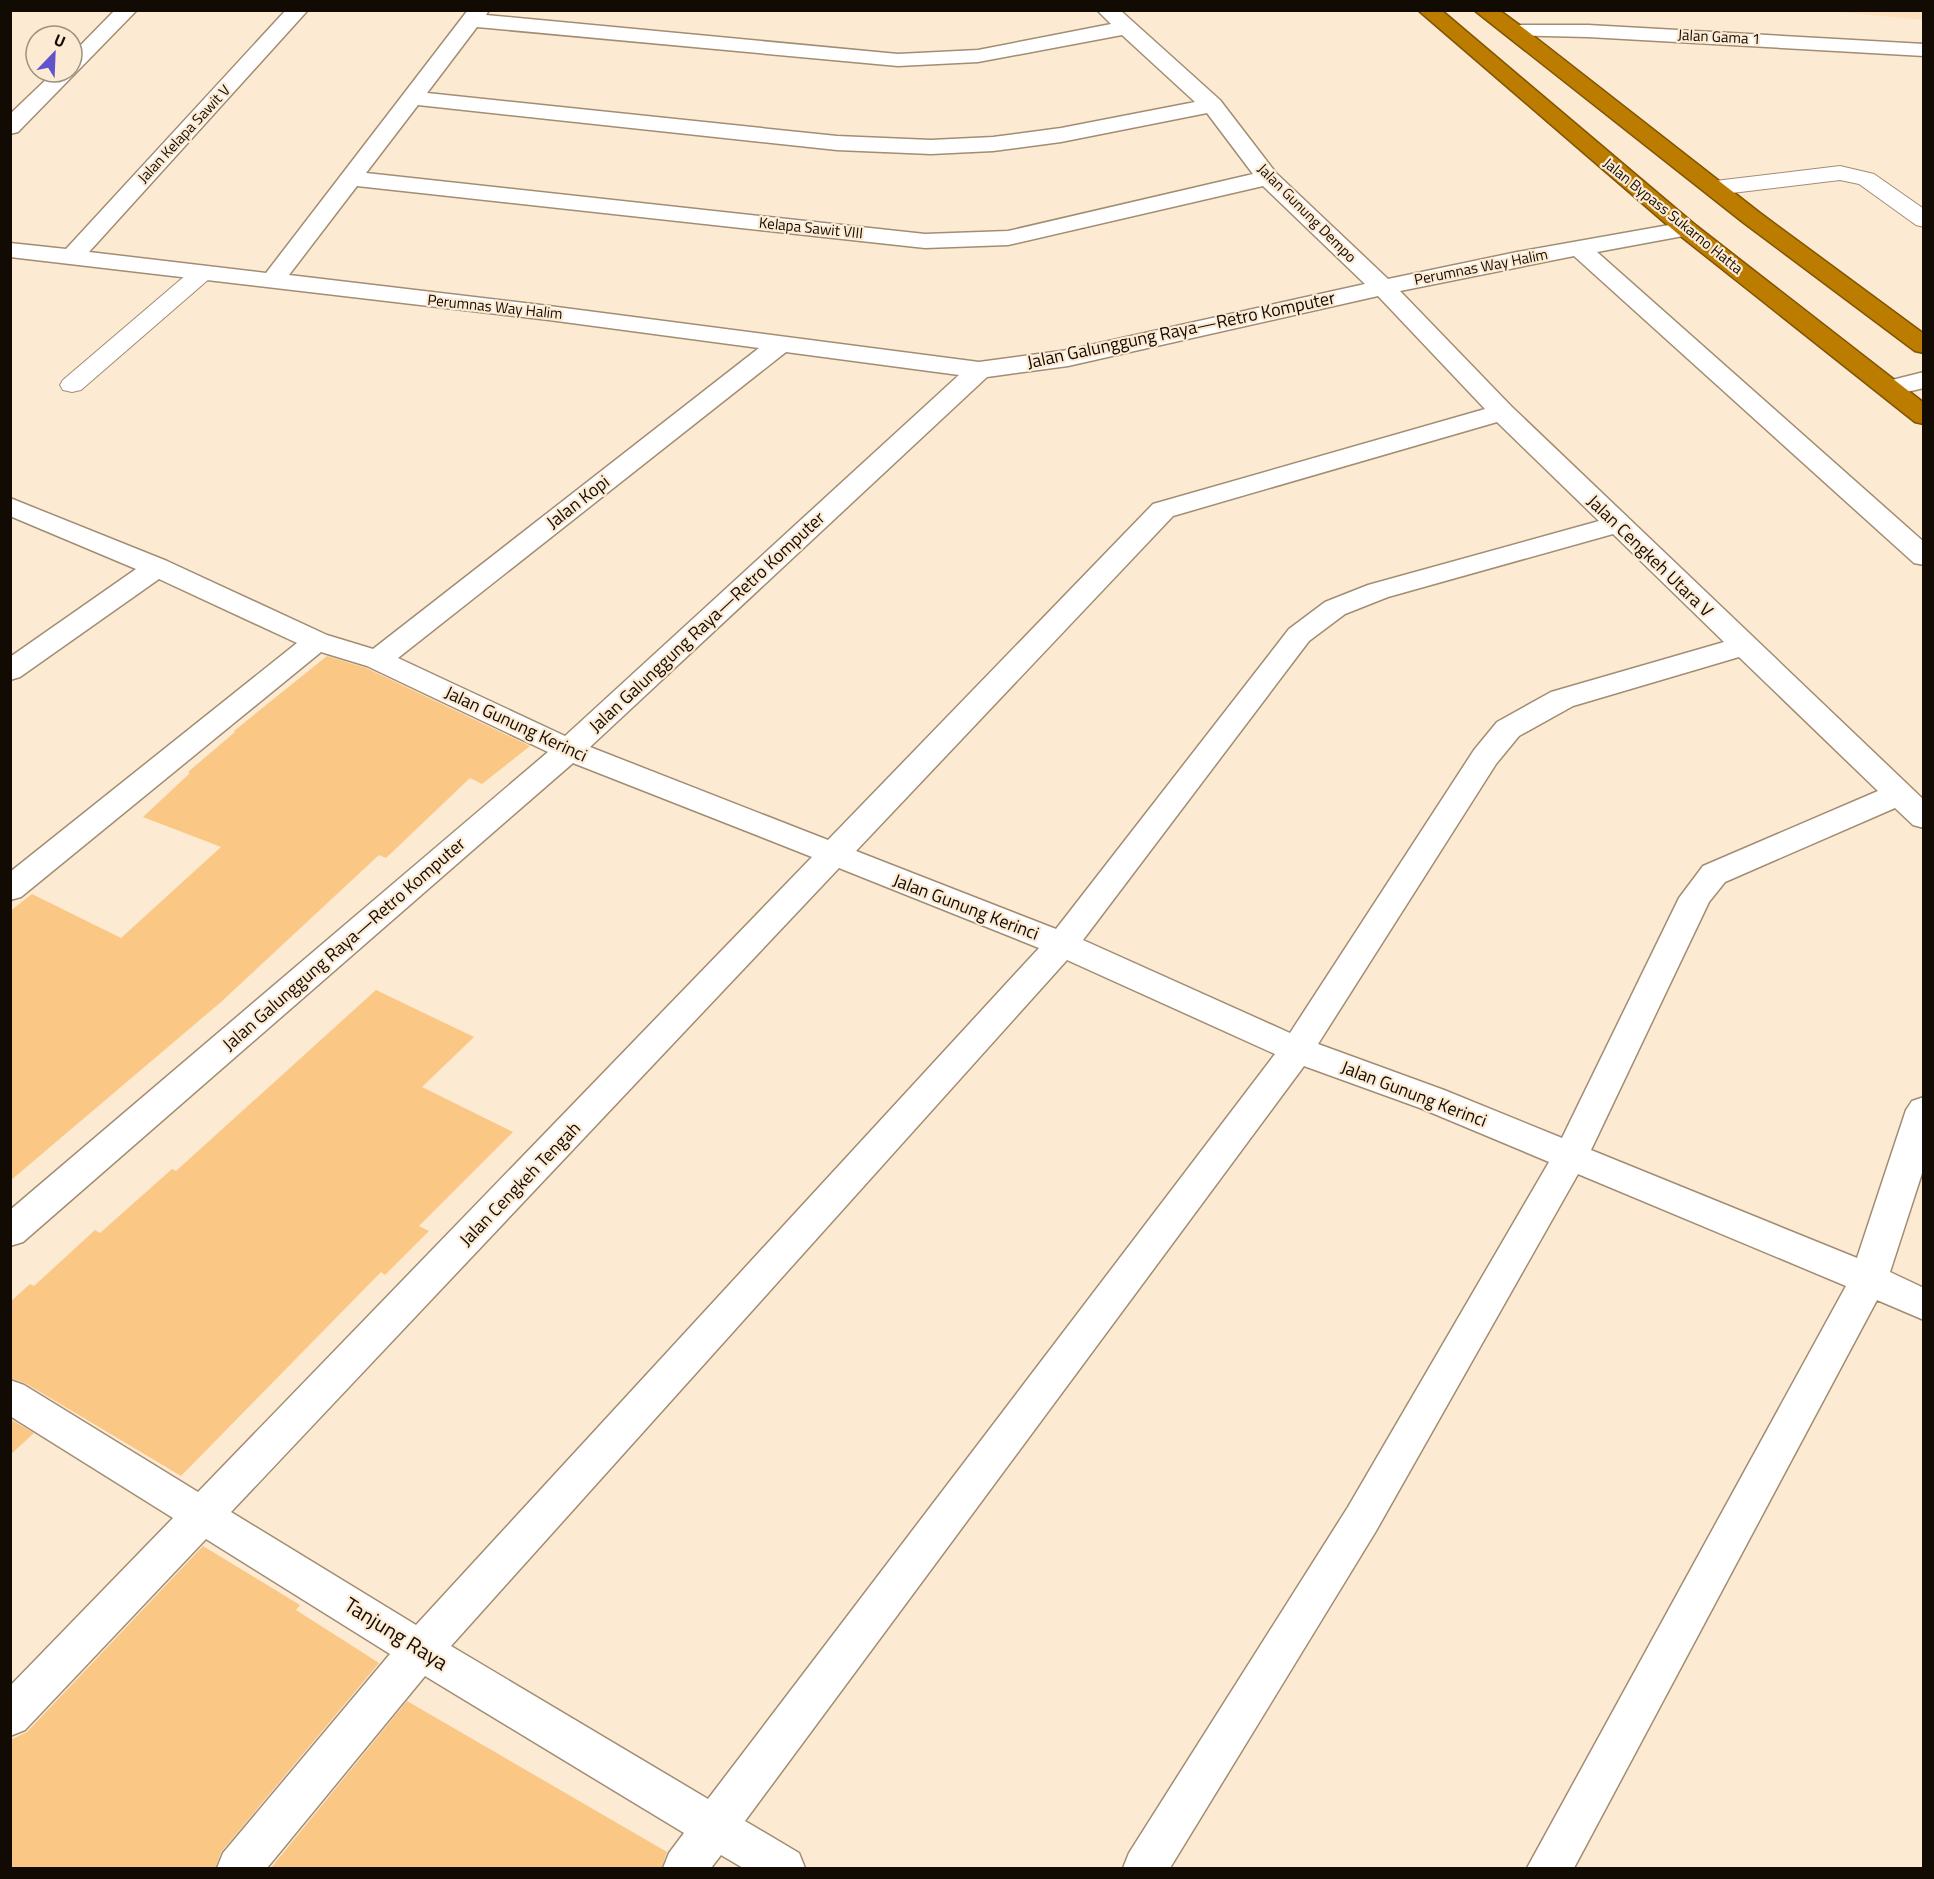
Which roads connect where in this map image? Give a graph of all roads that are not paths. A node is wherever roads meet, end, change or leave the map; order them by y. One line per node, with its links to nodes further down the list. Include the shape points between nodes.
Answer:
1 (127, 10): 10 (street)
2 (298, 10): 22 (street, Jalan Kelapa Sawit V)
3 (1107, 10): 7 (street, Jalan Gunung Dempo)
4 (1428, 10): 19 (highway, Jalan Bypass Sukarno Hatta)
5 (1484, 10): 8 (highway)
6 (475, 15): 7 (street, via 898,60 978,56); 12 (street)
7 (1125, 28): 13 (street, Jalan Gunung Dempo)
8 (1515, 31): 9 (street, Jalan Gama 1, via 1588,31); 17 (highway)
9 (1923, 50)
10 (84, 54)
11 (54, 84): 14 (street)
12 (412, 98): 13 (street, via 837,143 931,147 1061,135); 15 (street)
13 (1212, 105): 16 (street, Jalan Gunung Dempo)
14 (10, 128)
15 (350, 178): 16 (street, Kelapa Sawit VIII, via 925,241 1008,238); 25 (street)
16 (1268, 178): 26 (street, Jalan Gunung Dempo)
17 (1714, 188): 18 (lane, via 1840,173 1866,179); 24 (highway)
18 (1923, 220)
19 (1686, 229): 20 (street, Perumnas Way Halim); 27 (highway, Jalan Bypass Sukarno Hatta)
20 (1580, 248): 26 (street, Perumnas Way Halim); 38 (street)
21 (10, 250): 22 (street, Perumnas Way Halim)
22 (70, 258): 23 (street, Perumnas Way Halim)
23 (201, 274): 25 (street, Perumnas Way Halim); 32 (lane)
24 (1835, 279): 27 (highway); 29 (highway)
25 (271, 282): 28 (street, Perumnas Way Halim)
26 (1383, 287): 30 (street, Jalan Galunggung Raya—Retro Komputer, via 1068,358); 34 (street, Jalan Cengkeh Utara V)
27 (1775, 300): 33 (highway, Jalan Bypass Sukarno Hatta)
28 (780, 344): 30 (street, Perumnas Way Halim); 42 (street, Jalan Kopi)
29 (1923, 346)
30 (979, 370): 44 (street, Jalan Galunggung Raya—Retro Komputer)
31 (1923, 380): 33 (street)
32 (72, 385)
33 (1888, 388): 35 (highway, Jalan Bypass Sukarno Hatta)
34 (1502, 412): 37 (street, Jalan Cengkeh Utara V); 46 (street, Jalan Cengkeh Tengah, via 1163,510)
35 (1923, 416)
36 (10, 506): 39 (street, Jalan Gunung Kerinci)
37 (1617, 524): 41 (street, Jalan Cengkeh Utara V); 48 (street, via 1378,591 1335,608 1308,628)
38 (1923, 557)
39 (157, 567): 40 (street, Jalan Gunung Kerinci); 43 (street)
40 (317, 641): 42 (street, Jalan Gunung Kerinci); 47 (street)
41 (1743, 646): 45 (street, Jalan Cengkeh Utara V); 49 (street, via 1562,699 1508,729 1485,757)
42 (377, 660): 44 (street, Jalan Gunung Kerinci)
43 (10, 671)
44 (568, 750): 46 (street, Jalan Gunung Kerinci); 52 (street, Jalan Galunggung Raya—Retro Komputer)
45 (1910, 807): 51 (street, via 1714,874 1695,898)
46 (835, 853): 48 (street, Jalan Gunung Kerinci); 56 (street, Jalan Cengkeh Tengah)
47 (10, 889)
48 (1062, 944): 49 (street, Jalan Gunung Kerinci); 57 (street)
49 (1297, 1050): 51 (street, Jalan Gunung Kerinci, via 1432,1099); 59 (street)
50 (1923, 1110): 53 (street)
51 (1570, 1157): 53 (street, Jalan Gunung Kerinci); 63 (street, via 1362,1519)
52 (10, 1232)
53 (1869, 1279): 54 (street, Jalan Gunung Kerinci); 64 (street)
54 (1923, 1305)
55 (10, 1396): 56 (street, Tanjung Raya)
56 (204, 1515): 57 (street, Tanjung Raya); 58 (street, Jalan Cengkeh Tengah)
57 (420, 1650): 59 (street, Tanjung Raya); 60 (street)
58 (10, 1716)
59 (714, 1827): 61 (street); 62 (street, Tanjung Raya)
60 (238, 1869)
61 (685, 1869)
62 (783, 1869)
63 (1145, 1869)
64 (1550, 1869)

